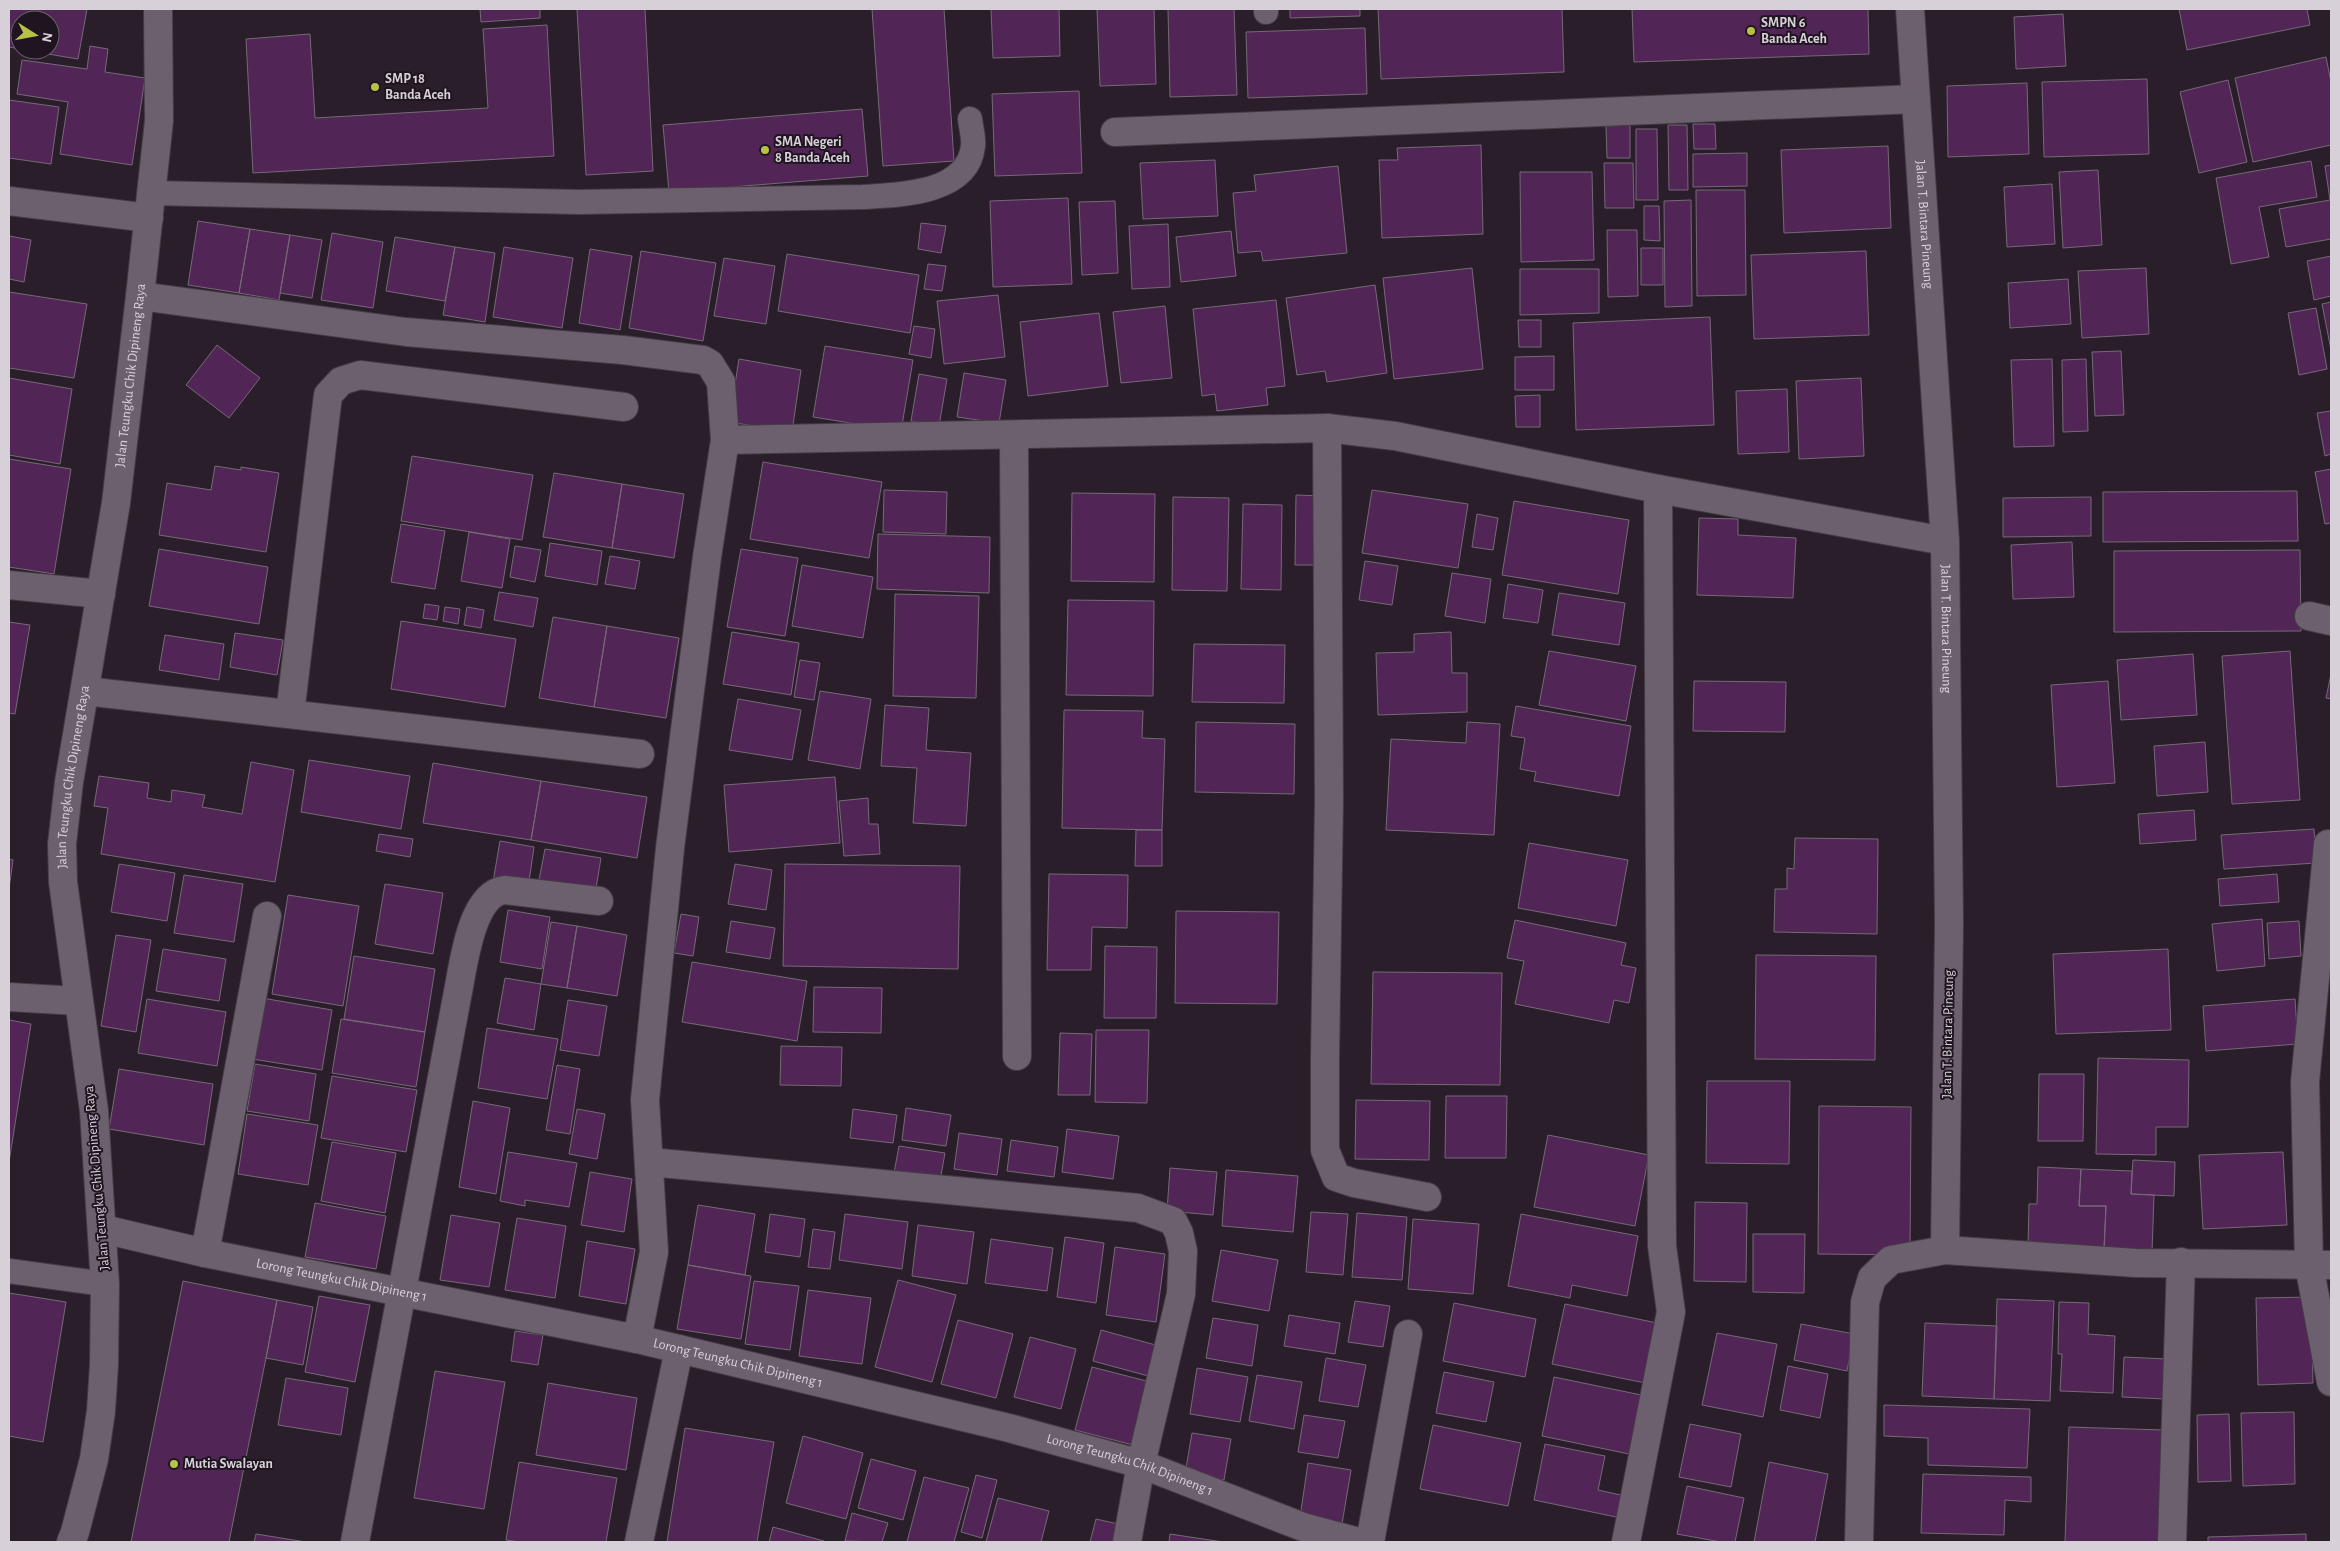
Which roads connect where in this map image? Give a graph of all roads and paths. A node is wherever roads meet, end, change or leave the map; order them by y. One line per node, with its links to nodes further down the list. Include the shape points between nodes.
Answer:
1 (158, 9): 7 (street, Jalan Teungku Chik Dipineng Raya, via 159,121)
2 (1910, 9): 3 (street, Jalan T. Bintara Pineung)
3 (1916, 99): 5 (street); 14 (street, Jalan T. Bintara Pineung)
4 (970, 119): 7 (lane, via 973,145 965,170 947,183 901,194 579,202)
5 (1115, 132)
6 (9, 201): 7 (street)
7 (150, 205): 8 (street, Jalan Teungku Chik Dipineng Raya)
8 (140, 296): 12 (street, via 406,332 703,360 710,364 721,382); 16 (street, Jalan Teungku Chik Dipineng Raya, via 116,503)
9 (624, 407): 18 (street, via 360,375 342,381 328,395)
10 (1327, 428): 11 (street); 13 (street, via 1395,436); 27 (street, via 1329,801 1325,1150 1336,1177)
11 (1014, 435): 12 (street); 25 (street)
12 (725, 440): 26 (street, via 668,867 645,1100)
13 (1658, 489): 14 (street); 46 (street, via 1662,1246 1671,1312)
14 (1944, 541): 29 (street, Jalan T. Bintara Pineung, via 1949,914)
15 (9, 585): 16 (street)
16 (101, 594): 17 (street, Jalan Teungku Chik Dipineng Raya)
17 (85, 691): 18 (street); 24 (street, Jalan Teungku Chik Dipineng Raya, via 62,844 63,882)
18 (290, 714): 19 (street)
19 (640, 754)
20 (2328, 844): 32 (street, via 2305,1082)
21 (599, 901): 35 (street, via 504,890 497,891 483,903 474,922 457,997)
22 (267, 916): 30 (street)
23 (9, 997): 24 (street)
24 (78, 1001): 28 (street, Jalan Teungku Chik Dipineng Raya, via 94,1111)
25 (1017, 1056)
26 (650, 1162): 37 (street, via 654,1252); 40 (street, via 1138,1208 1173,1221 1183,1251 1181,1294)
27 (1427, 1197)
28 (103, 1229): 30 (street, Lorong Teungku Chik Dipineng 1); 34 (street, Jalan Teungku Chik Dipineng Raya)
29 (1945, 1250): 31 (street, via 2136,1263); 47 (street, via 1891,1260 1872,1278 1865,1302)
30 (205, 1253): 35 (street, Lorong Teungku Chik Dipineng 1)
31 (2181, 1262): 32 (street); 48 (street)
32 (2320, 1265): 39 (street)
33 (9, 1271): 34 (lane)
34 (105, 1284): 42 (street, Jalan Teungku Chik Dipineng Raya, via 101,1411 94,1459)
35 (402, 1292): 37 (street, Lorong Teungku Chik Dipineng 1); 43 (street)
36 (1408, 1334): 41 (street)
37 (637, 1339): 38 (street, Lorong Teungku Chik Dipineng 1)
38 (679, 1349): 40 (street, Lorong Teungku Chik Dipineng 1, via 1009,1428); 44 (street)
39 (2331, 1382)
40 (1141, 1464): 41 (street, Lorong Teungku Chik Dipineng 1, via 1303,1527); 45 (street)
41 (1356, 1541)
42 (71, 1542)
43 (355, 1542)
44 (639, 1542)
45 (1127, 1542)
46 (1626, 1542)
47 (1859, 1542)
48 (2172, 1542)

